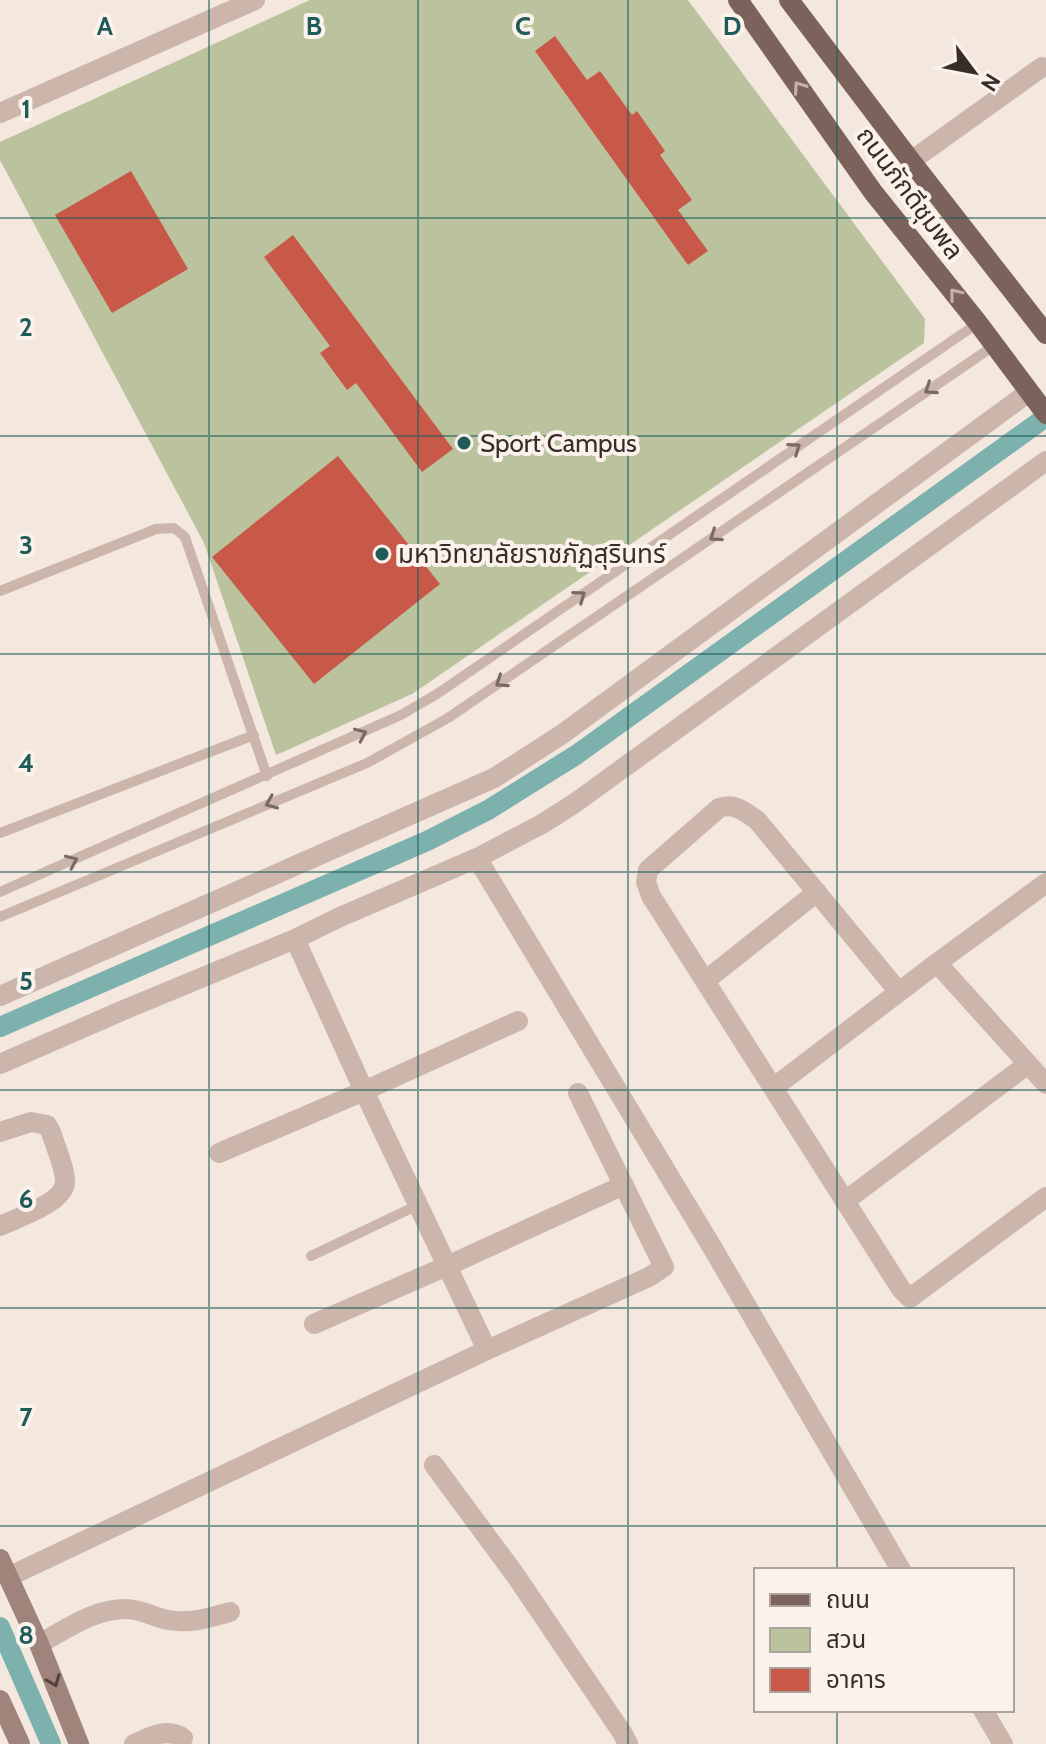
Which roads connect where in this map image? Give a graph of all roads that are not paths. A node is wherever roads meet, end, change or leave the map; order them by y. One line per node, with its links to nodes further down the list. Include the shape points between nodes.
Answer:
1 (255, 0): 5 (street)
2 (738, 0): 7 (main road, ถนนภักดีชุมพล, one-way to 2, via 873,192)
3 (789, 0): 6 (main road, ถนนภักดีชุมพล)
4 (1042, 67): 6 (street)
5 (0, 113)
6 (911, 161): 8 (main road, ถนนภักดีชุมพล)
7 (978, 323): 9 (main road, ถนนภักดีชุมพล); 14 (lane, one-way to 7, via 437,694)
8 (1046, 334)
9 (995, 345): 10 (main road, ถนนภักดีชุมพล); 20 (lane, one-way to 20, via 448,718 367,763)
10 (1037, 402): 25 (street, via 494,778)
11 (1046, 461): 16 (street, via 575,803)
12 (0, 591): 13 (lane, via 156,529 174,528 185,537)
13 (254, 735): 14 (lane); 15 (lane)
14 (267, 776): 18 (lane, one-way to 14)
15 (0, 833)
16 (477, 858): 21 (street); 46 (street)
17 (1046, 883): 22 (street)
18 (1, 889)
19 (817, 892): 23 (street); 23 (street, via 757,820 740,808 719,808 648,870 646,882); 24 (street)
20 (0, 917)
21 (295, 939): 27 (street); 31 (street)
22 (937, 963): 24 (street); 28 (street)
23 (705, 981): 30 (street)
24 (899, 992): 30 (street)
25 (0, 996)
26 (518, 1021): 31 (street)
27 (0, 1064)
28 (1028, 1064): 29 (street); 37 (street)
29 (1046, 1084)
30 (773, 1088): 37 (street)
31 (364, 1091): 34 (street); 38 (street)
32 (578, 1093): 35 (street)
33 (0, 1132): 39 (street, via 31,1122 47,1125 65,1179 54,1200)
34 (219, 1153)
35 (624, 1185): 41 (street); 43 (street, via 662,1269)
36 (1046, 1197): 37 (street, via 910,1298)
37 (845, 1201)
38 (418, 1205): 40 (lane); 41 (street)
39 (0, 1226)
40 (311, 1256)
41 (447, 1266): 42 (street); 43 (street)
42 (314, 1324)
43 (487, 1350): 45 (street)
44 (434, 1465): 55 (street)
45 (4, 1568): 48 (street)
46 (900, 1568)
47 (230, 1612): 48 (street, via 180,1621 138,1610 113,1610 93,1614)
48 (39, 1644): 53 (street, one-way to 53)
49 (0, 1700): 52 (street)
50 (984, 1712): 56 (street)
51 (183, 1738): 54 (street, via 161,1733)
52 (20, 1744)
53 (79, 1744)
54 (134, 1744)
55 (628, 1744)
56 (1003, 1744)

